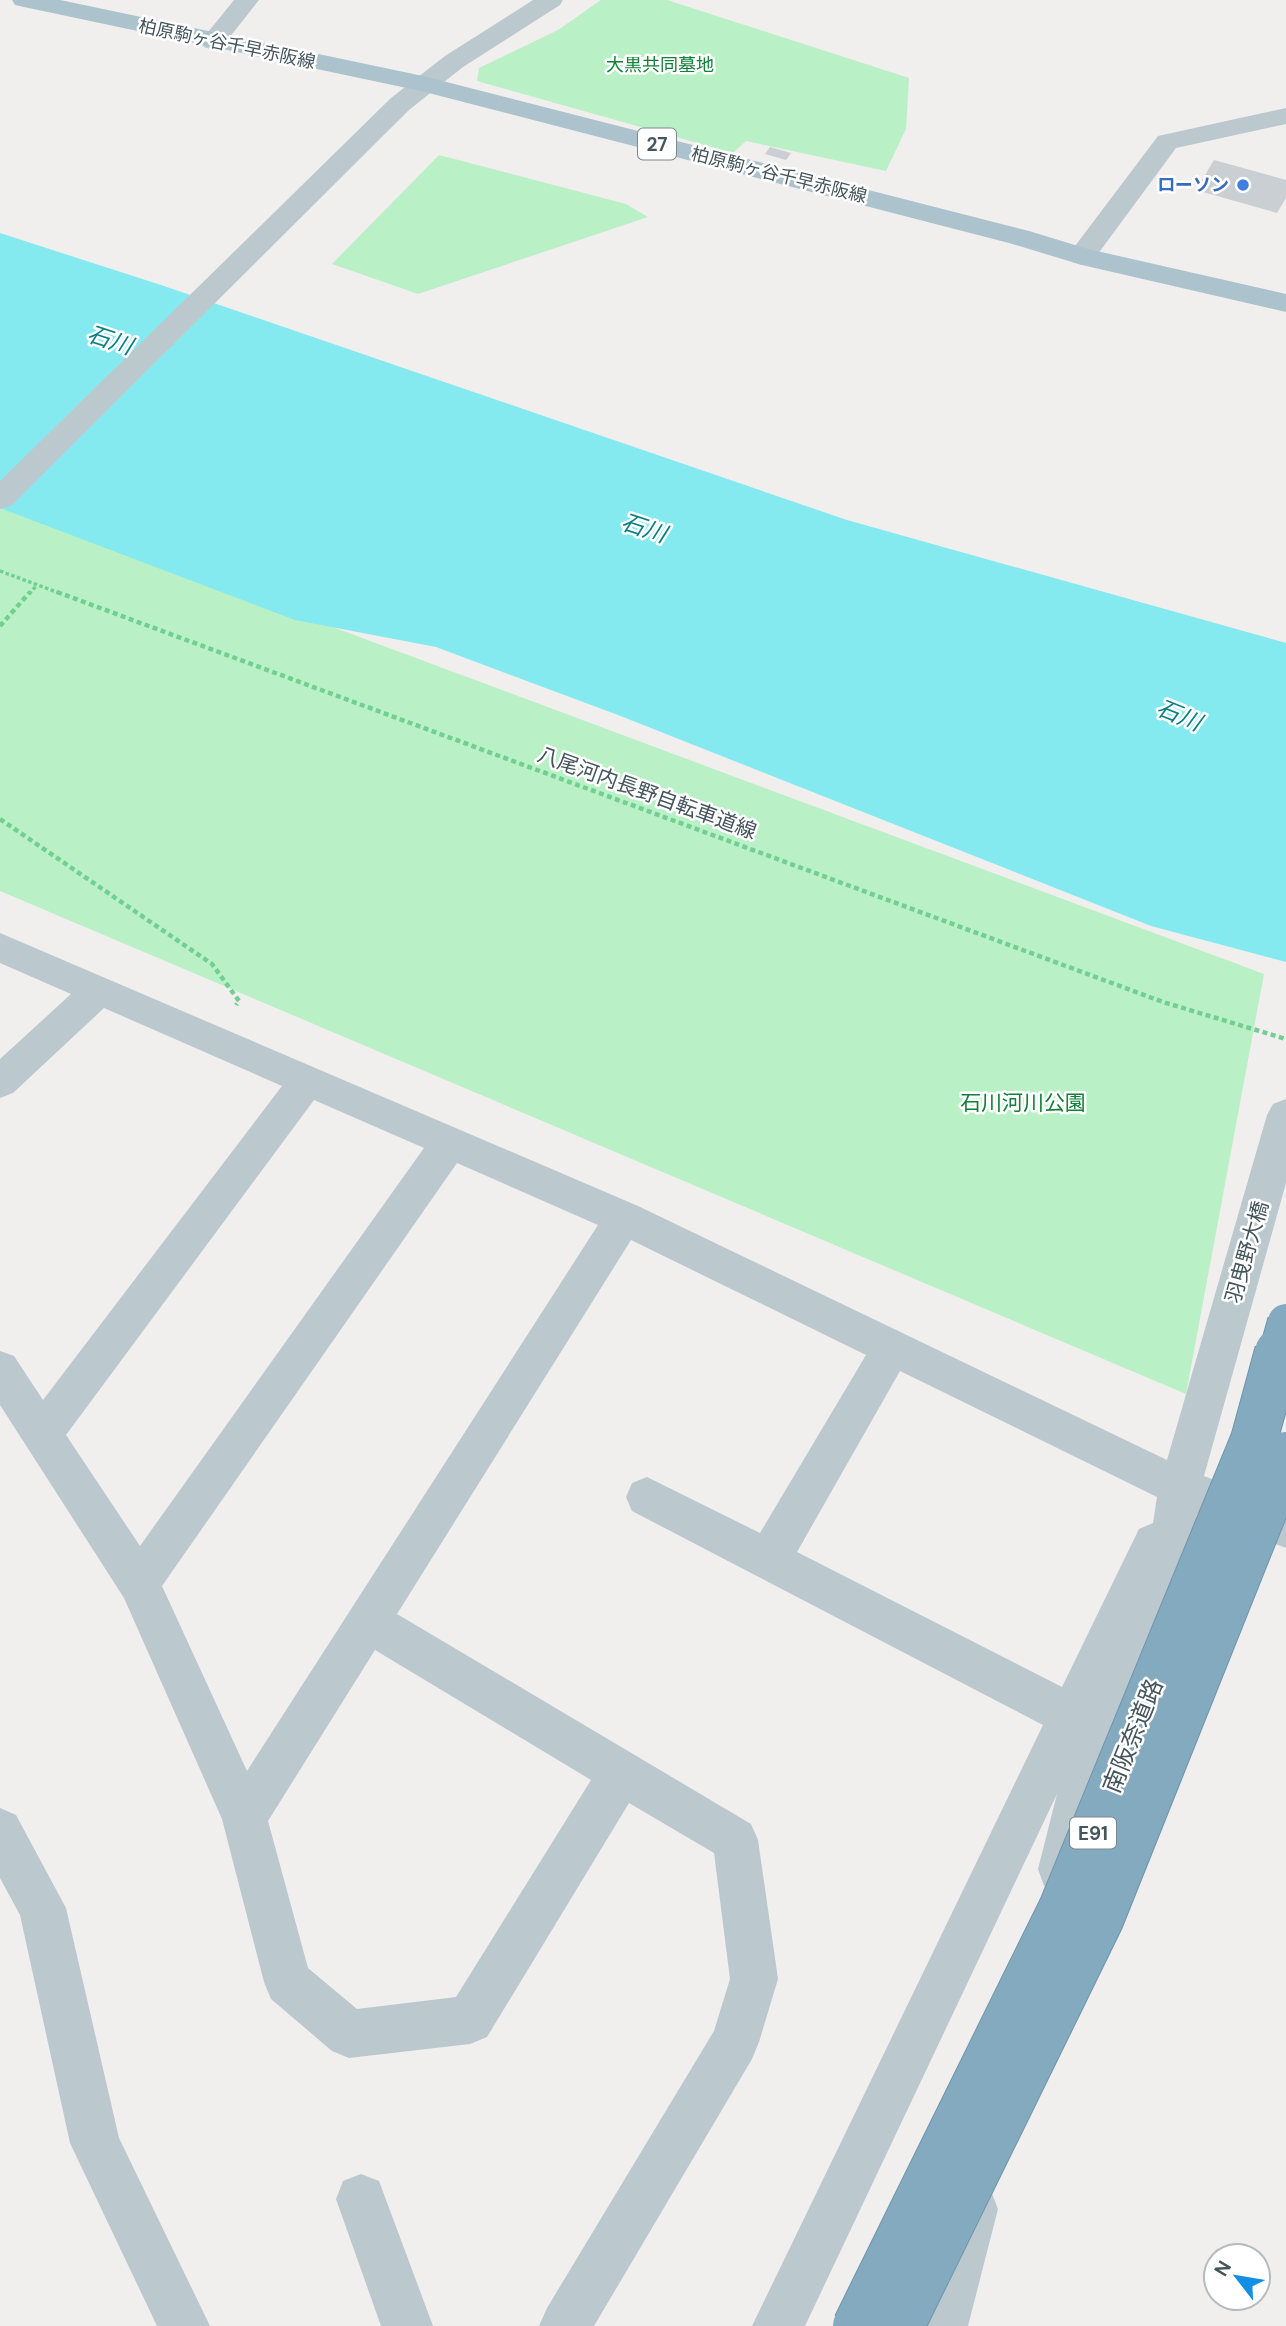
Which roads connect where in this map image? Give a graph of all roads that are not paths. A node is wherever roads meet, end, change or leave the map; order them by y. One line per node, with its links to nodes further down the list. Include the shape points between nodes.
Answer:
1 (24, 0): 4 (main road, 柏原駒ヶ谷千早赤阪線 / 27)
2 (247, 0): 4 (street)
3 (551, 0): 5 (street)
4 (213, 42): 5 (main road, 柏原駒ヶ谷千早赤阪線 / 27)
5 (422, 84): 7 (main road, 柏原駒ヶ谷千早赤阪線 / 27); 9 (street)
6 (1286, 116): 7 (street, via 1167,142)
7 (1082, 256): 8 (main road, 柏原駒ヶ谷千早赤阪線 / 27)
8 (1286, 303)
9 (0, 499)
10 (0, 947): 11 (street)
11 (99, 991): 12 (street); 13 (street)
12 (307, 1081): 15 (street); 20 (street)
13 (0, 1082)
14 (1286, 1115): 22 (street, 羽曳野大橋)
15 (449, 1143): 16 (street); 26 (street)
16 (624, 1218): 18 (street); 27 (street)
17 (1286, 1322): 37 (highway, 南阪奈道路 / E91, bridge, via 1254,1440 1062,1908)
18 (891, 1347): 22 (street); 25 (street)
19 (0, 1369): 20 (street)
20 (43, 1434): 26 (street)
21 (1286, 1455): 38 (highway, 南阪奈道路 / E91, bridge, via 1100,1920)
22 (1180, 1487): 24 (street); 28 (street); 39 (street, via 1169,1563 1085,1775)
23 (648, 1496): 25 (street)
24 (1286, 1528)
25 (769, 1559): 28 (street)
26 (139, 1583): 30 (street)
27 (368, 1621): 29 (street); 30 (street)
28 (1071, 1714): 36 (street)
29 (622, 1772): 30 (street, via 470,2020 349,2034 288,1982); 35 (street, via 735,1840 754,1979 734,2042)
30 (244, 1817)
31 (0, 1830): 33 (street, via 42,1908 94,2143)
32 (360, 2199): 34 (street)
33 (184, 2326)
34 (407, 2326)
35 (565, 2326)
36 (778, 2326)
37 (856, 2326)
38 (901, 2326)
39 (943, 2326)

